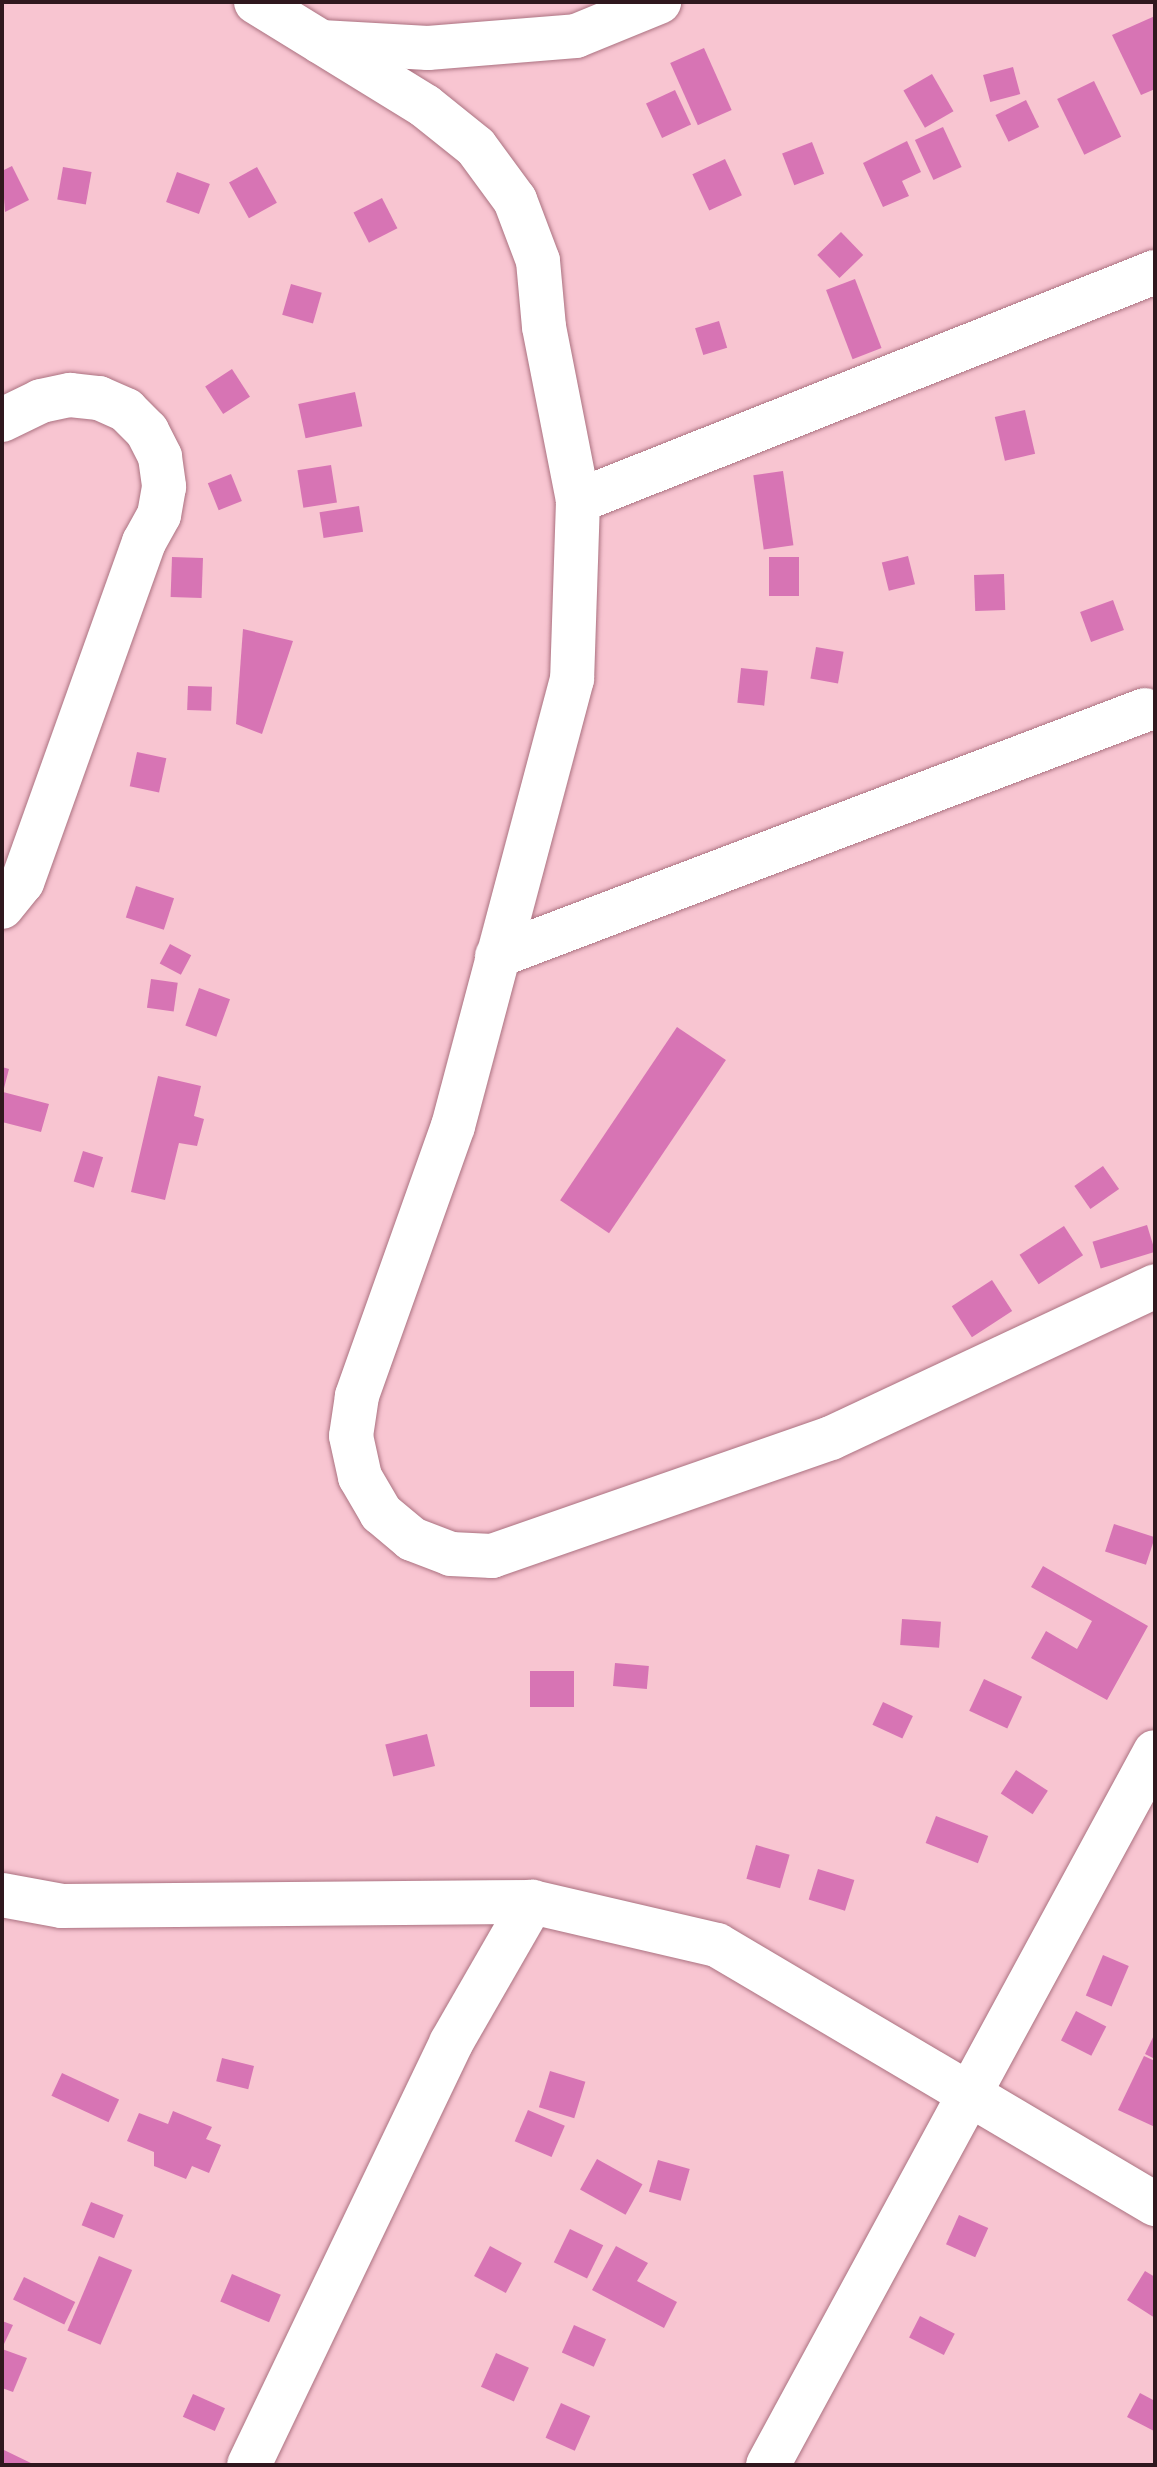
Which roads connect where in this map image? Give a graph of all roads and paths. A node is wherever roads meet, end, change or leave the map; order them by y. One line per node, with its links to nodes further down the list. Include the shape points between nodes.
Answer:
1 (256, 2): 3 (street)
2 (659, 2): 3 (street, via 576,36 428,48)
3 (321, 42): 6 (street, via 425,106 476,147 515,200 538,261 544,327)
4 (1155, 272): 6 (street)
5 (2, 420): 8 (street, via 41,401 70,395 99,398 126,410 147,431 160,457 164,487 159,515 144,542 22,882)
6 (578, 501): 9 (street, via 572,679)
7 (1145, 710): 9 (street)
8 (2, 907)
9 (497, 956): 10 (street, via 453,1126 357,1396 351,1436 360,1477 374,1501 412,1539 451,1554 492,1556 532,1544 831,1438)
10 (1155, 1286)
11 (1155, 1752): 14 (street)
12 (2, 1895): 13 (street, via 62,1906)
13 (532, 1902): 14 (street, via 717,1945); 16 (street, via 451,2043)
14 (969, 2093): 15 (street); 17 (street)
15 (1155, 2204)
16 (249, 2465)
17 (768, 2465)

